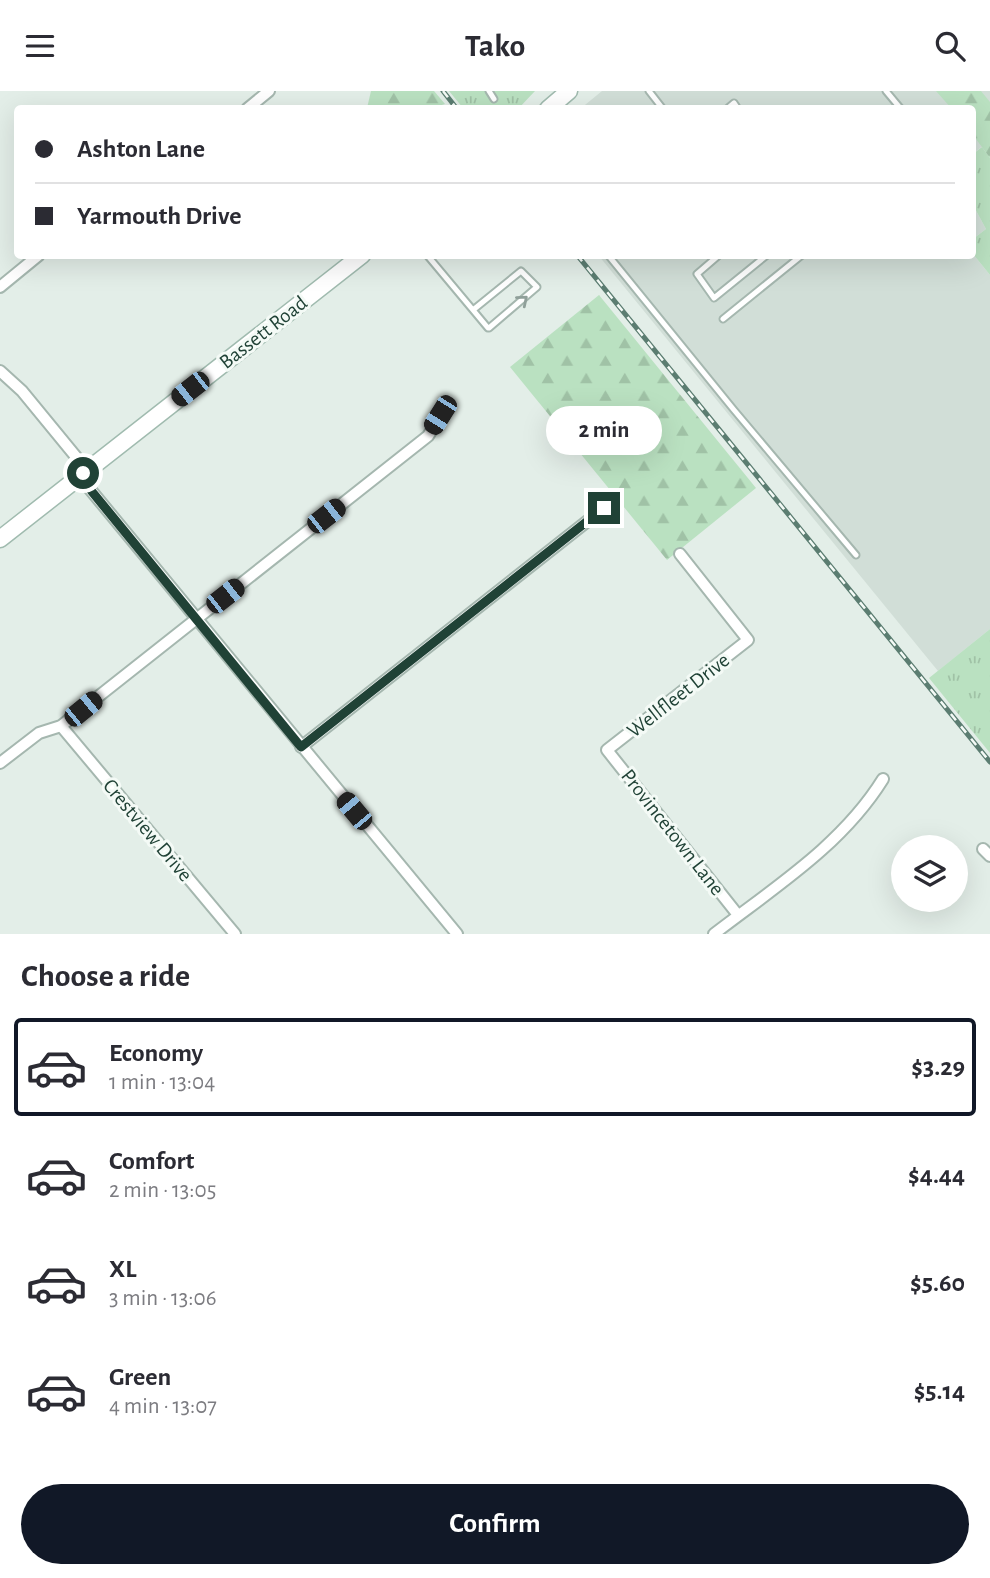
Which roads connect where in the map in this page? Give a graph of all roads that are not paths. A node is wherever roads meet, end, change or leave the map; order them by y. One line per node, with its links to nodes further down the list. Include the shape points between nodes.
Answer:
1 (269, 91): 7 (street)
2 (489, 91): 6 (lane)
3 (569, 91): 8 (main road)
4 (649, 91): 9 (lane)
5 (886, 91): 10 (lane)
6 (494, 99)
7 (252, 105)
8 (553, 105)
9 (660, 105)
10 (898, 105)
11 (34, 259): 18 (street)
12 (357, 259): 23 (main road, Bassett Road)
13 (430, 259): 19 (lane)
14 (611, 259): 27 (lane)
15 (713, 259): 16 (lane, via 697,274 714,298)
16 (762, 259)
17 (797, 259): 20 (lane)
18 (0, 287)
19 (473, 310): 19 (lane, one-way to 19, via 489,328 537,287 521,271)
20 (723, 319)
21 (0, 370): 23 (street, via 77,458)
22 (440, 415): 28 (street, via 428,436)
23 (83, 473): 25 (main road, Bassett Road); 28 (street, via 89,488)
24 (604, 508): 30 (street)
25 (0, 539)
26 (680, 554): 31 (street, Wellfleet Drive, via 748,640)
27 (856, 555)
28 (196, 618): 29 (street); 30 (street)
29 (61, 726): 32 (street, via 39,733); 35 (street, Crestview Drive)
30 (301, 747): 36 (street)
31 (607, 750): 34 (street, Provincetown Lane)
32 (0, 763)
33 (883, 779): 34 (street, via 841,834)
34 (738, 915): 37 (street)
35 (235, 934)
36 (457, 934)
37 (714, 934)

